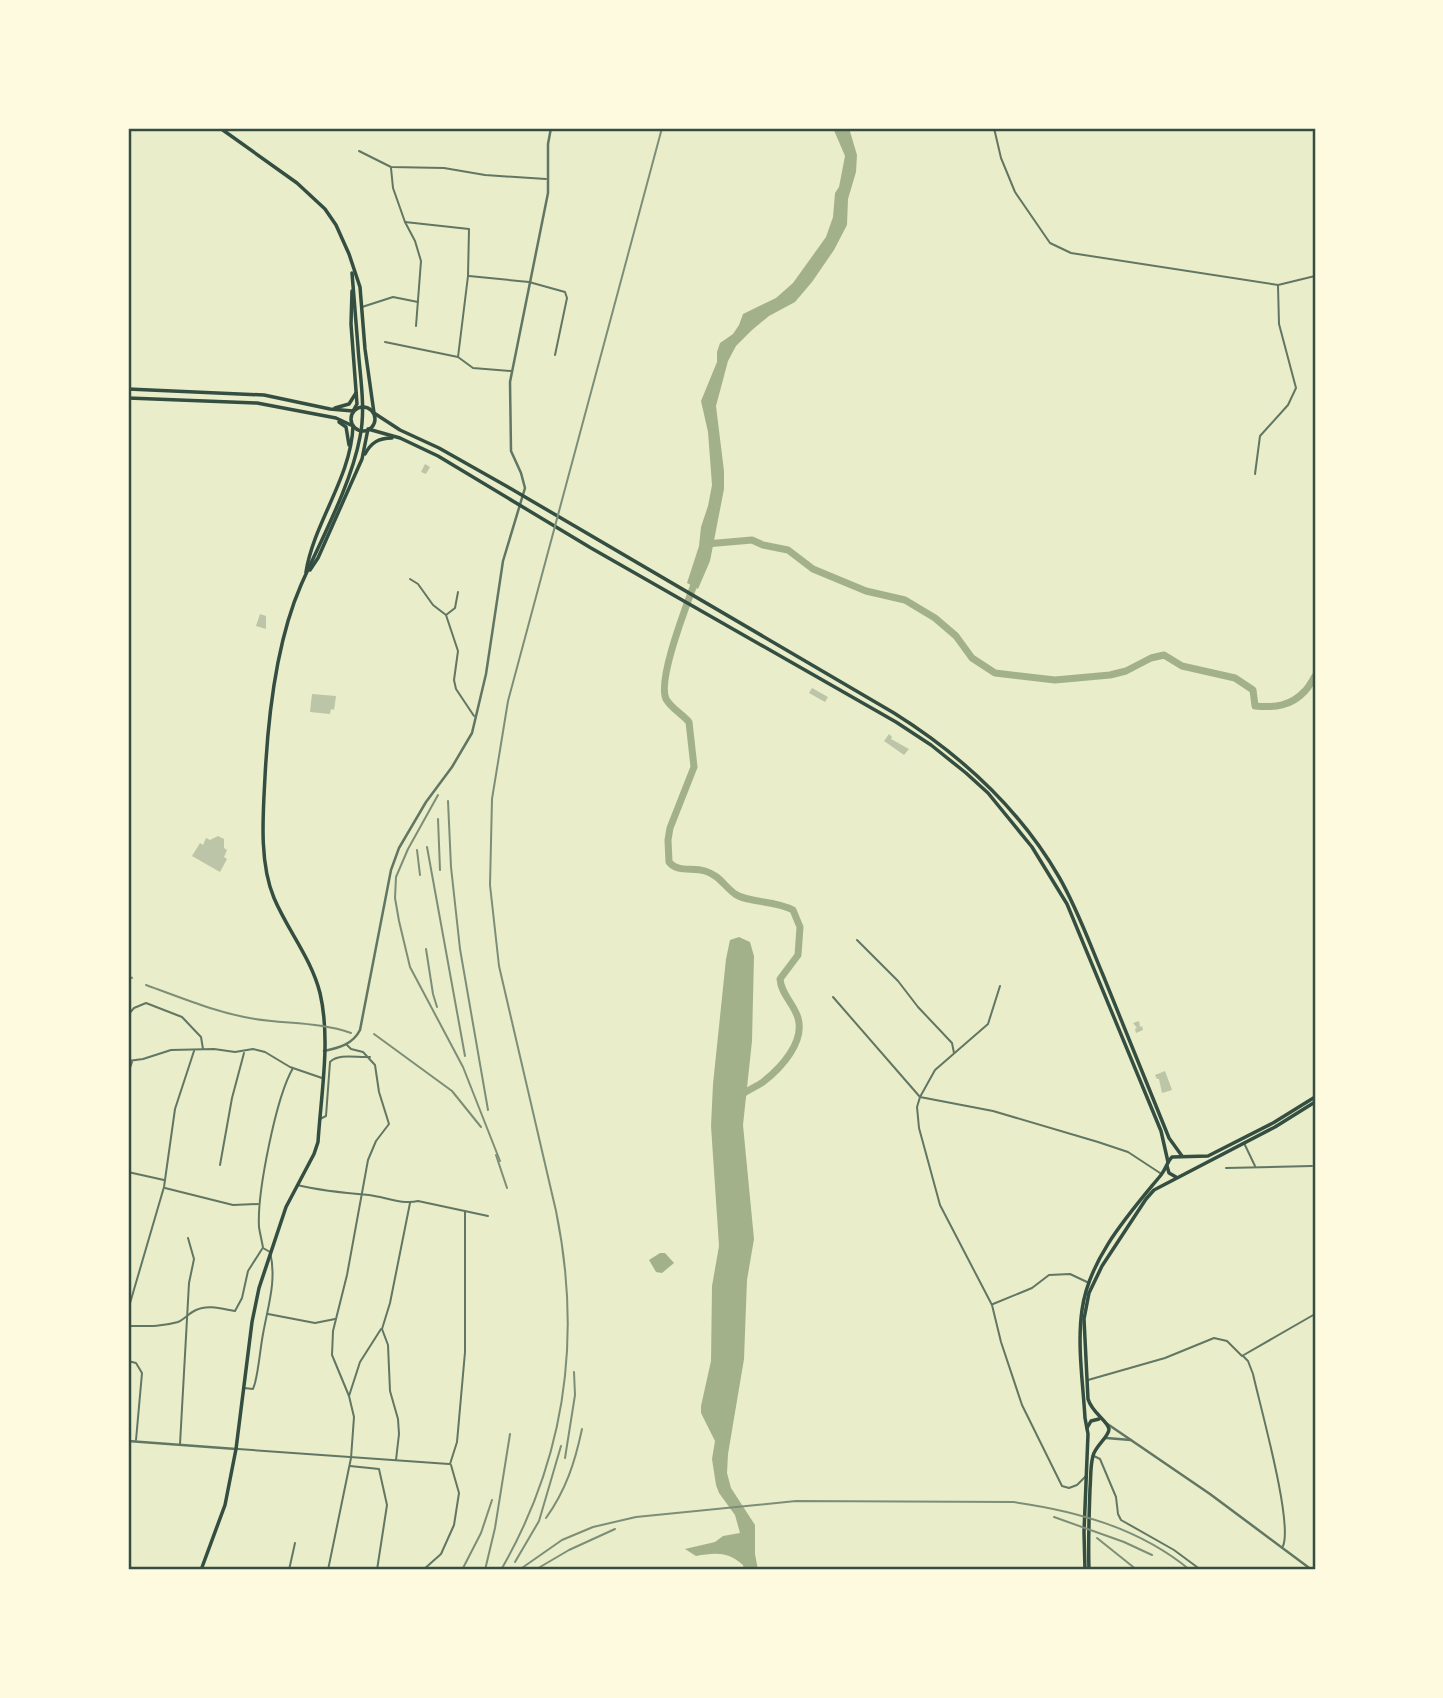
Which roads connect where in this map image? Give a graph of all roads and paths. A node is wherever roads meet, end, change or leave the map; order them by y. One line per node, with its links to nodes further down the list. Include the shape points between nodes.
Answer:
1 (220, 128): 8 (main road, via 325,209)
2 (551, 128): 6 (street)
3 (994, 128): 12 (street, via 1015,192 1050,243 1071,253)
4 (359, 151): 5 (street)
5 (391, 167): 6 (street); 7 (street)
6 (548, 179): 11 (street)
7 (405, 222): 9 (street, via 469,229); 13 (street, via 421,261)
8 (352, 267): 14 (main road); 21 (main road); 35 (main road, via 361,426 355,457)
9 (468, 276): 11 (street); 18 (street)
10 (1315, 276): 12 (street)
11 (529, 282): 17 (street, via 565,292); 19 (street)
12 (1278, 285): 34 (street, via 1279,324 1296,388 1288,405 1260,436)
13 (419, 302): 14 (street, via 393,298); 15 (street)
14 (361, 307): 27 (main road)
15 (416, 326)
16 (385, 342): 18 (street)
17 (555, 355)
18 (458, 357): 19 (street, via 473,368)
19 (511, 371): 39 (street, via 511,451 524,488 503,561 486,674)
20 (128, 389): 23 (main road)
21 (356, 391): 25 (main road, via 349,404); 26 (main road)
22 (128, 398): 24 (main road)
23 (287, 399): 24 (main road); 25 (main road)
24 (286, 407): 28 (main road)
25 (330, 409): 26 (main road)
26 (353, 411): 27 (main road, via 365,408); 29 (main road)
27 (374, 413): 30 (main road, via 374,423); 61 (main road, via 508,486 918,728 970,768 1049,860 1069,897 1170,1138)
28 (328, 417): 29 (main road); 33 (main road, via 343,423 349,434)
29 (353, 426): 30 (main road); 33 (main road)
30 (368, 429): 31 (main road); 32 (main road)
31 (400, 438): 32 (main road, via 375,441); 62 (main road, via 873,708 966,773 1006,813 1067,904 1165,1140)
32 (362, 459): 35 (main road)
33 (344, 466): 35 (main road, via 309,553)
34 (1255, 474)
35 (304, 579): 47 (main road, via 272,703 265,851 273,895 317,981)
36 (410, 579): 38 (street)
37 (458, 592): 38 (street, via 455,608)
38 (446, 615): 39 (street, via 458,651 456,689)
39 (474, 716): 44 (street, via 472,733 399,848 360,1030)
40 (857, 940): 49 (street, via 952,1043)
41 (1000, 986): 49 (street, via 988,1024)
42 (833, 997): 55 (street)
43 (128, 1015): 45 (street, via 146,1003 182,1017 201,1037)
44 (346, 1045): 47 (street); 50 (street)
45 (204, 1050): 46 (street); 48 (street)
46 (194, 1051): 51 (street, via 171,1050); 71 (street, via 175,1109)
47 (324, 1051): 54 (main road)
48 (245, 1052): 52 (street, via 265,1052); 63 (street)
49 (954, 1054): 55 (street, via 935,1070)
50 (370, 1057): 58 (street, via 333,1058 326,1116); 74 (street, via 389,1124 368,1160)
51 (130, 1061): 53 (street)
52 (293, 1068): 54 (street); 76 (street, via 274,1126)
53 (128, 1074)
54 (323, 1078): 58 (main road)
55 (920, 1097): 69 (street, via 993,1111 1098,1142 1128,1152); 83 (street, via 919,1128 940,1205)
56 (1315, 1099): 60 (main road, via 1275,1127); 61 (main road, via 1208,1156)
57 (128, 1111): 59 (street)
58 (319, 1120): 72 (main road, via 317,1147)
59 (128, 1121)
60 (1243, 1142): 64 (street); 68 (main road)
61 (1183, 1156): 62 (main road, via 1172,1157); 68 (main road)
62 (1167, 1164): 69 (main road); 70 (main road, via 1171,1175)
63 (220, 1165)
64 (1255, 1166): 65 (street); 66 (street)
65 (1312, 1166)
66 (1226, 1168)
67 (128, 1172): 71 (street)
68 (1188, 1172): 70 (main road)
69 (1162, 1174): 82 (main road, via 1122,1224)
70 (1178, 1177): 93 (main road, via 1150,1195 1095,1277 1084,1320)
71 (165, 1180): 73 (street)
72 (296, 1185): 74 (street); 81 (main road)
73 (164, 1187): 76 (street, via 233,1205); 84 (street)
74 (360, 1196): 75 (street); 88 (street)
75 (410, 1203): 77 (street); 90 (street)
76 (260, 1204): 80 (street)
77 (465, 1211): 78 (street); 108 (street, via 465,1352 457,1442)
78 (488, 1216)
79 (188, 1238): 87 (street, via 194,1259)
80 (263, 1248): 81 (street); 87 (street, via 248,1271 235,1311 212,1307)
81 (270, 1252): 85 (street, via 273,1281); 94 (main road, via 254,1307)
82 (1088, 1283): 83 (street, via 1070,1275 1049,1275); 98 (main road, via 1080,1320)
83 (992, 1305): 110 (street, via 1021,1405 1062,1486 1077,1485)
84 (128, 1310)
85 (268, 1314): 88 (street, via 315,1323); 94 (street, via 253,1389)
86 (1315, 1314): 91 (street)
87 (189, 1315): 89 (street, via 170,1324); 103 (street)
88 (336, 1319): 95 (street, via 332,1355)
89 (128, 1326)
90 (382, 1329): 95 (street, via 359,1362); 107 (street, via 398,1419)
91 (1242, 1356): 93 (street, via 1227,1341 1214,1338 1165,1358); 112 (street, via 1253,1374 1281,1496 1286,1532)
92 (128, 1361): 101 (street, via 136,1363 142,1373)
93 (1087, 1380): 96 (main road, via 1089,1404)
94 (243, 1388): 104 (main road)
95 (349, 1396): 106 (street, via 354,1417)
96 (1101, 1419): 97 (main road); 98 (main road, via 1092,1420)
97 (1106, 1423): 99 (main road, via 1109,1430); 102 (street)
98 (1087, 1431): 99 (main road, via 1093,1440); 110 (main road)
99 (1103, 1439): 102 (street); 105 (main road)
100 (128, 1441): 101 (street)
101 (136, 1441): 103 (street)
102 (1134, 1441): 112 (street)
103 (180, 1445): 104 (street)
104 (236, 1449): 106 (street); 113 (main road, via 226,1505)
105 (1093, 1456): 118 (main road); 119 (street, via 1100,1459 1121,1520)
106 (351, 1458): 107 (street); 109 (street)
107 (396, 1460): 108 (street)
108 (450, 1464): 117 (street, via 458,1493 454,1525 441,1554)
109 (349, 1466): 115 (street); 116 (street, via 379,1469 387,1505)
110 (1087, 1476): 118 (main road)
111 (295, 1543): 114 (street)
112 (1282, 1548): 120 (street)
113 (201, 1570)
114 (289, 1570)
115 (328, 1570)
116 (377, 1570)
117 (422, 1570)
118 (1087, 1570)
119 (1201, 1570)
120 (1312, 1570)

